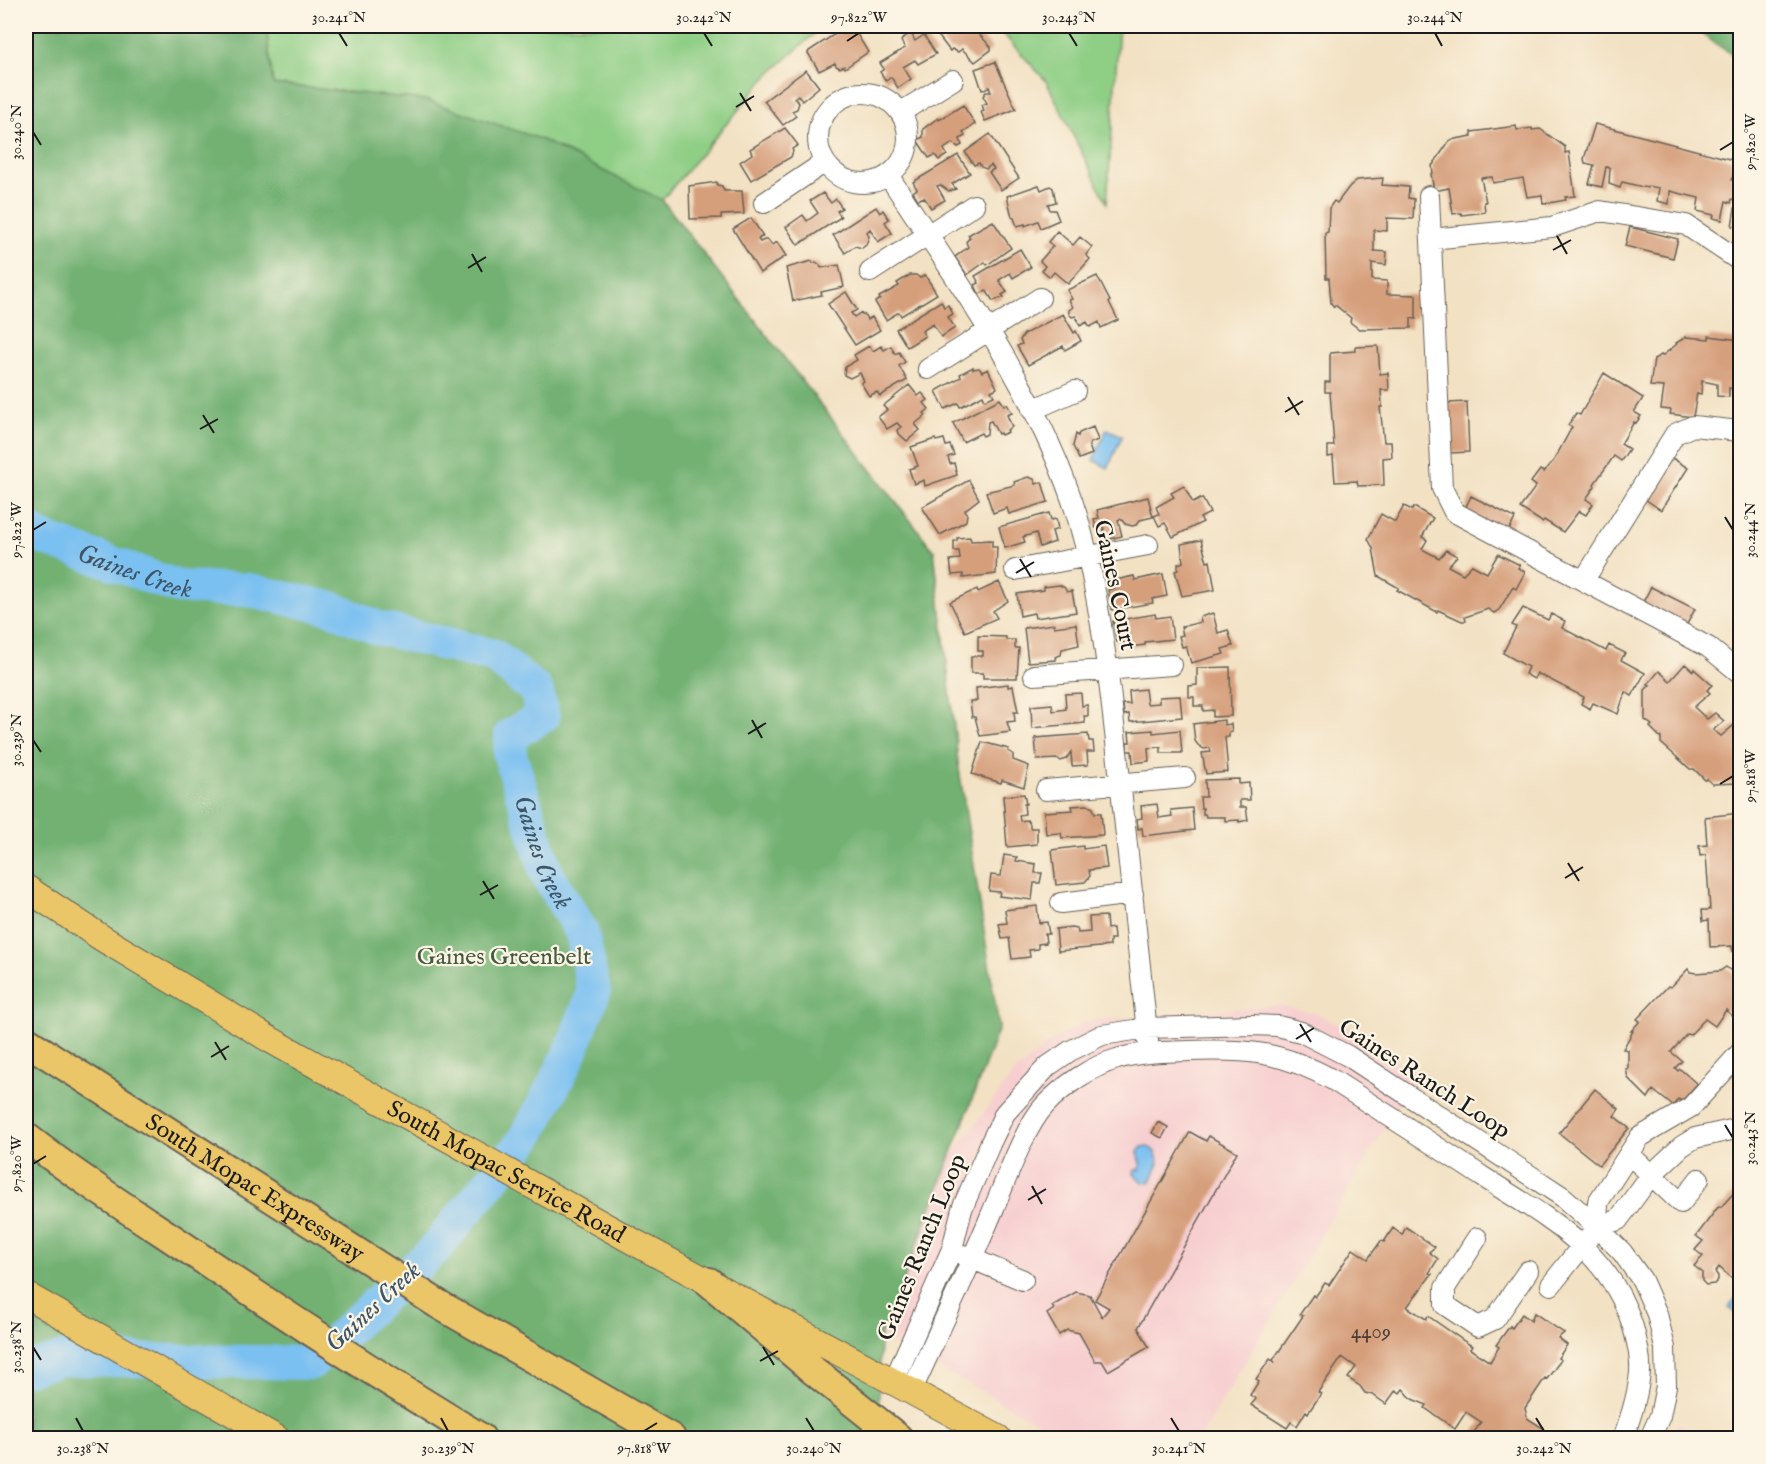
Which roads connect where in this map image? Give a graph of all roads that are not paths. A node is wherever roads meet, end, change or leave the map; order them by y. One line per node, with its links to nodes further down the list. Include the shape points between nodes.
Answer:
1 (953, 80): 2 (street)
2 (901, 112): 3 (street, via 875,94 844,96 822,117 819,148); 4 (street, via 907,125 906,153)
3 (825, 162): 4 (street, via 847,180 861,183); 6 (street)
4 (888, 176): 8 (street, Gaines Court)
5 (1429, 196): 9 (street)
6 (764, 202)
7 (974, 205): 8 (street)
8 (927, 235): 11 (street); 13 (street, Gaines Court)
9 (1431, 239): 10 (street, via 1552,227 1600,211 1686,225); 21 (street, via 1442,488 1454,512)
10 (1740, 261)
11 (870, 272)
12 (1040, 298): 13 (street)
13 (988, 331): 14 (street); 16 (street, Gaines Court)
14 (928, 369)
15 (1076, 392): 16 (street)
16 (1032, 410): 19 (street, Gaines Court, via 1077,518)
17 (1740, 432): 21 (street, via 1693,426 1675,434)
18 (1148, 545): 19 (street)
19 (1087, 556): 20 (street); 23 (street, Gaines Court)
20 (1015, 570)
21 (1584, 580): 24 (street, via 1708,647)
22 (1172, 665): 23 (street)
23 (1107, 670): 25 (street); 27 (street, Gaines Court)
24 (1740, 673)
25 (1034, 675)
26 (1185, 778): 27 (street)
27 (1121, 784): 28 (street); 30 (street, Gaines Court)
28 (1046, 790)
29 (26, 888): 50 (main road, South Mopac Service Road, via 269,1039)
30 (1133, 894): 31 (street); 32 (street, Gaines Court)
31 (1061, 903)
32 (1147, 1028): 35 (street, Gaines Court); 43 (street, Gaines Ranch Loop, via 1252,1025 1301,1032 1348,1056 1563,1197); 46 (street, Gaines Ranch Loop, via 1102,1035 1070,1051 1023,1091 1005,1113 990,1144 962,1209)
33 (26, 1030): 37 (highway)
34 (26, 1041): 37 (highway, South Mopac Expressway)
35 (1150, 1053): 45 (street, Gaines Ranch Loop, via 1261,1052 1314,1070); 47 (street, Gaines Ranch Loop, via 1117,1059 1094,1069 1044,1106 1025,1138)
36 (1740, 1053): 40 (street, via 1691,1107 1640,1137)
37 (70, 1067): 56 (highway, South Mopac Expressway, via 408,1285)
38 (1740, 1128): 41 (street, via 1695,1138)
39 (26, 1137): 55 (highway, via 64,1167 378,1375)
40 (1629, 1154): 41 (street); 43 (street, via 1598,1202)
41 (1651, 1175): 42 (street, via 1681,1203); 43 (street, via 1618,1220)
42 (1700, 1179)
43 (1597, 1227): 45 (street); 60 (street, Gaines Ranch Loop, via 1642,1280 1658,1314 1665,1348 1666,1386 1660,1416)
44 (1477, 1238): 48 (street, via 1445,1288 1445,1305 1478,1327 1494,1319)
45 (1582, 1244): 51 (street); 59 (street, Gaines Ranch Loop, via 1618,1291 1637,1340 1640,1370 1635,1403)
46 (952, 1249): 47 (street); 53 (street, Gaines Ranch Loop)
47 (972, 1259): 49 (street); 53 (street, Gaines Ranch Loop)
48 (1528, 1271)
49 (1023, 1280)
50 (709, 1282): 53 (main road, South Mopac Service Road); 57 (highway)
51 (1551, 1285)
52 (26, 1295): 54 (main road)
53 (902, 1387): 58 (main road, South Mopac Service Road)
54 (276, 1438)
55 (481, 1438)
56 (671, 1438)
57 (898, 1438)
58 (998, 1438)
59 (1623, 1438)
60 (1650, 1438)

